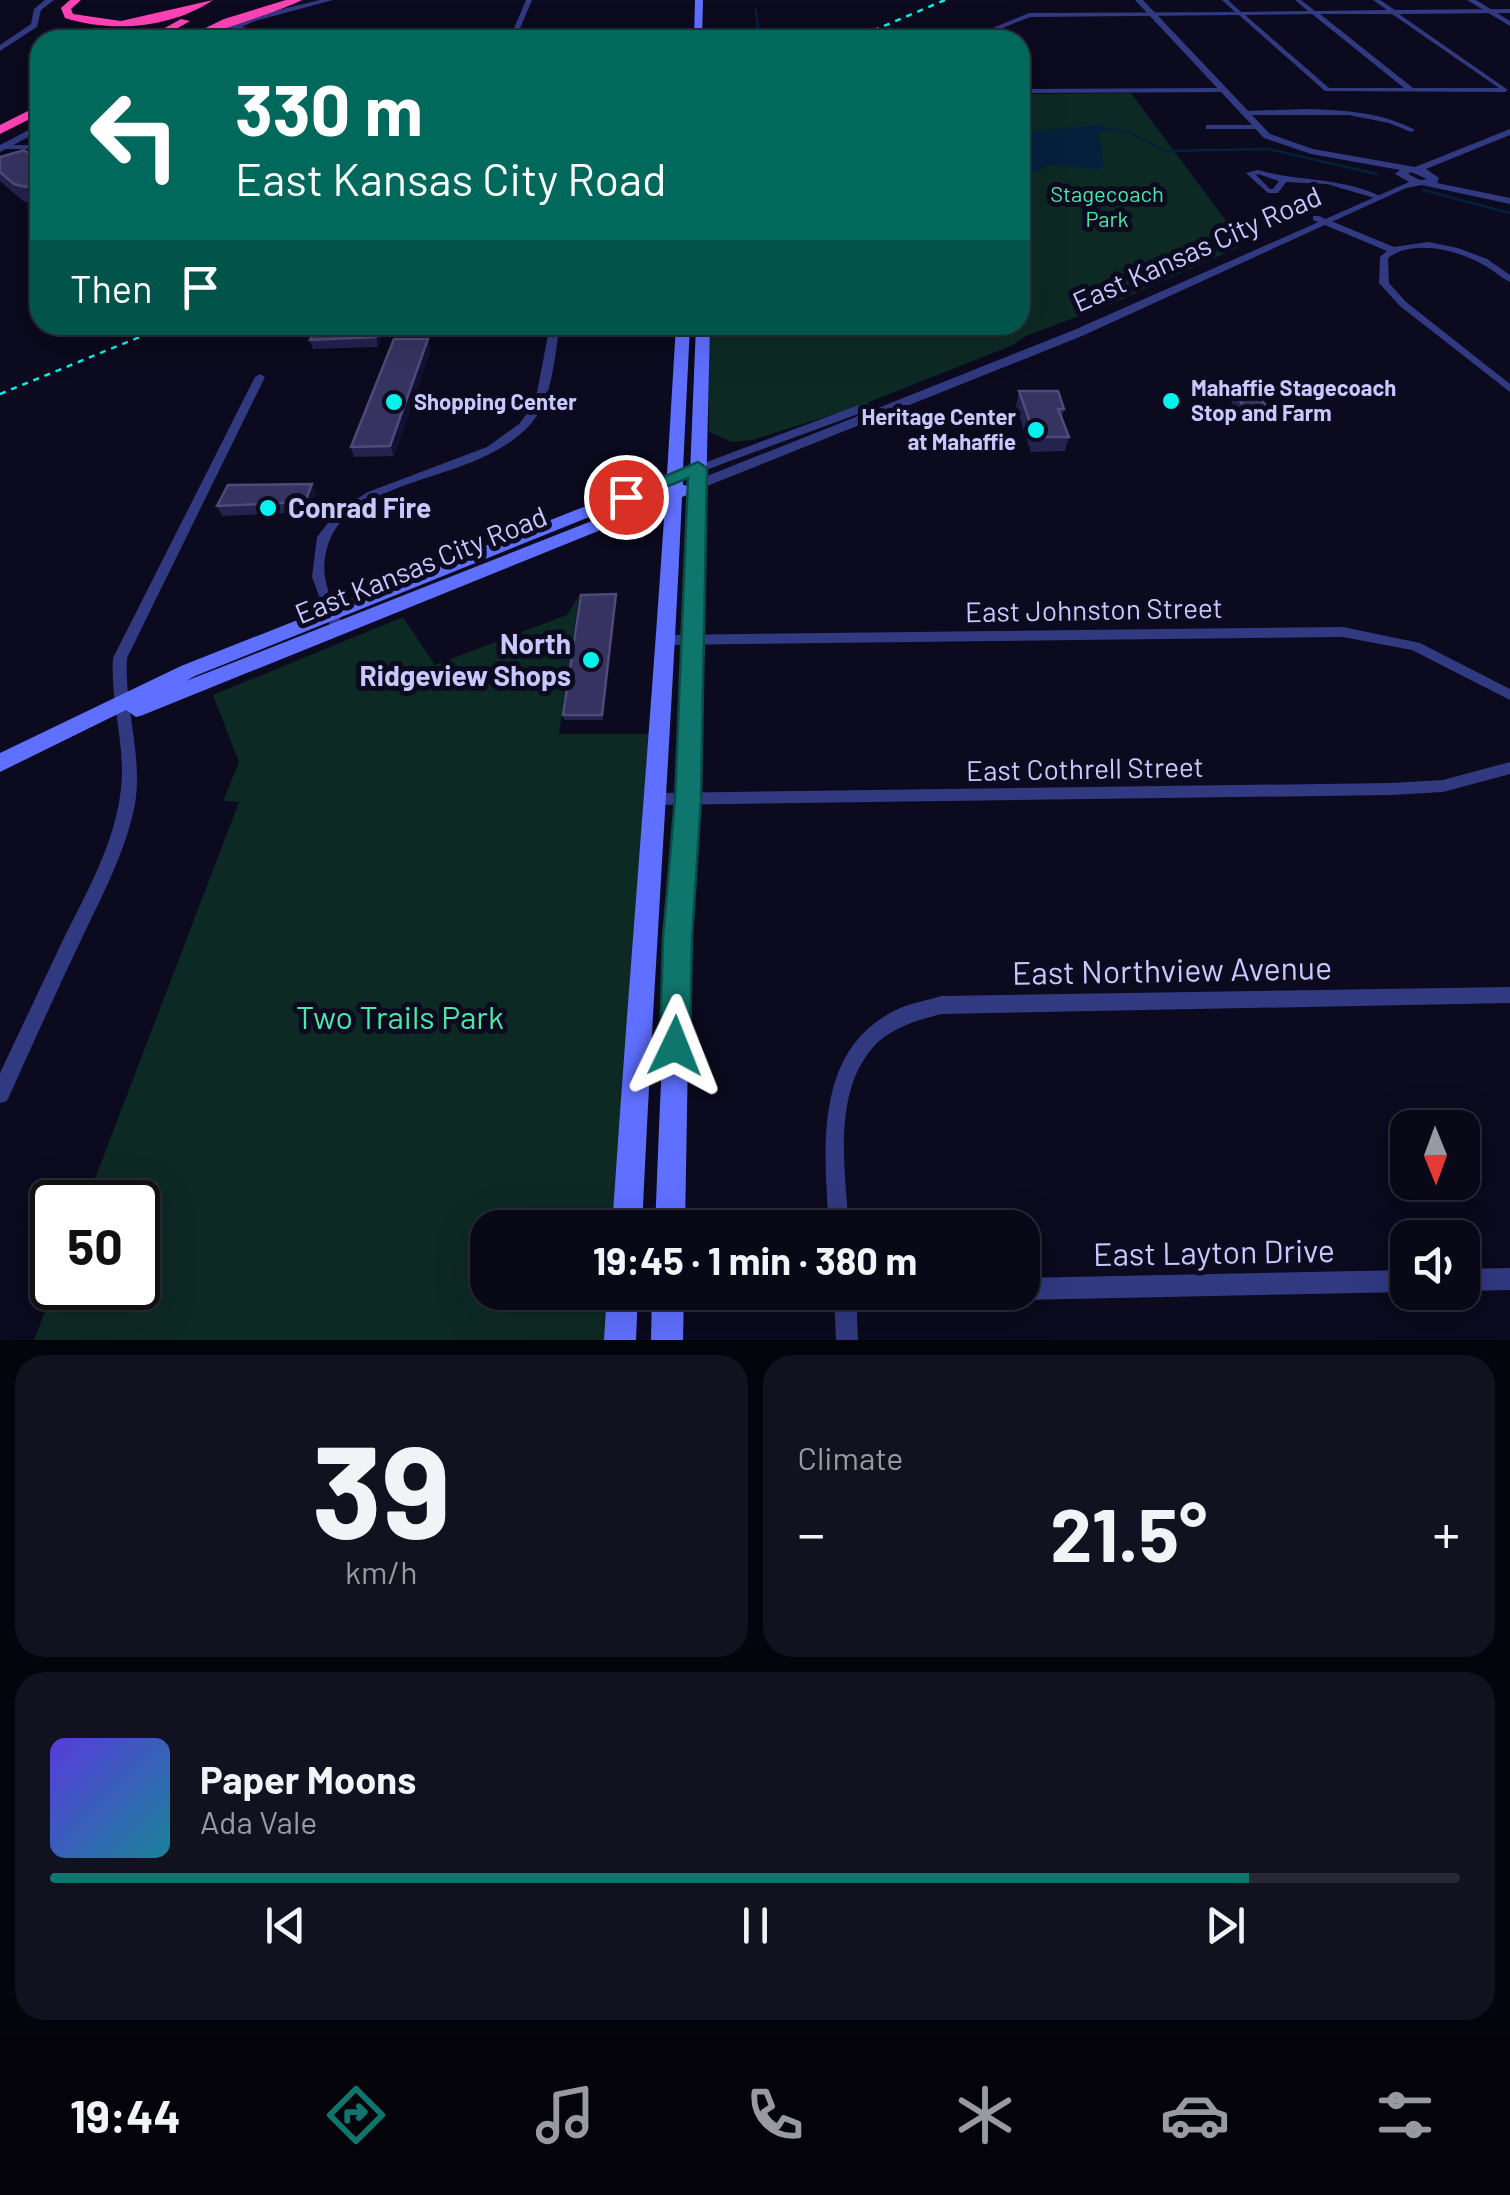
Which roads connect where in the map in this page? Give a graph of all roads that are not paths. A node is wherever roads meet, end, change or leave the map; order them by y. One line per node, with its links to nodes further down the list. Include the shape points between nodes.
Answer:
1 (50, 0): 34 (street, via 38,9 34,25)
2 (66, 0): 24 (highway, via 54,12)
3 (76, 0): 4 (highway, via 66,8 68,16 113,22 160,18)
4 (208, 0)
5 (297, 0): 27 (highway)
6 (329, 0): 23 (street)
7 (529, 0): 30 (street)
8 (699, 0): 31 (main road)
9 (709, 0): 32 (main road)
10 (1140, 0): 21 (street)
11 (1225, 0): 20 (street)
12 (1298, 0): 18 (street)
13 (1376, 0): 19 (street)
14 (1471, 0): 17 (street)
15 (226, 4): 25 (highway); 26 (highway)
16 (1510, 10): 17 (street)
17 (1489, 11): 19 (street); 22 (street)
18 (1314, 12): 19 (street); 20 (street); 36 (street)
19 (1393, 12): 37 (street)
20 (1239, 13): 21 (street); 36 (street, via 1327,90)
21 (1152, 14): 33 (street, via 1024,16); 35 (street)
22 (1510, 24)
23 (236, 26): 28 (street); 29 (street)
24 (64, 30)
25 (170, 30)
26 (184, 30)
27 (209, 30)
28 (227, 30)
29 (247, 30)
30 (516, 30)
31 (698, 30)
32 (708, 30)
33 (991, 30)
34 (0, 50)
35 (1221, 90): 38 (street); 40 (street)
36 (1411, 90): 37 (street)
37 (1507, 91)
38 (1030, 92)
39 (30, 103): 42 (highway)
40 (1242, 113): 44 (street); 46 (street, via 1354,113)
41 (30, 114): 45 (highway)
42 (0, 118)
43 (1209, 127): 44 (street)
44 (1255, 127): 51 (street, via 1288,145)
45 (0, 130)
46 (1411, 130)
47 (30, 133): 50 (street)
48 (1510, 135): 51 (street, East Kansas City Road); 51 (street, East Kansas City Road)
49 (30, 147): 50 (street)
50 (2, 148)
51 (1417, 176): 53 (street, East Kansas City Road); 54 (street)
52 (1284, 180): 53 (street, via 1328,182)
53 (1374, 196): 55 (street, East Kansas City Road)
54 (1510, 201)
55 (1320, 220): 56 (street); 63 (street, East Kansas City Road, via 1078,334)
56 (1392, 250): 57 (street, via 1455,250); 62 (street, via 1384,257 1384,284)
57 (1510, 279)
58 (552, 335): 65 (street, via 537,406 518,431 476,455 368,495 332,524 316,564)
59 (682, 335): 64 (main road)
60 (703, 335): 63 (main road)
61 (260, 377): 69 (street, via 120,658)
62 (1510, 390)
63 (698, 476): 64 (main road, East Kansas City Road); 67 (main road)
64 (674, 486): 65 (main road, East Kansas City Road); 66 (main road)
65 (334, 622): 69 (main road, East Kansas City Road)
66 (666, 640): 67 (street, East Johnston Street); 73 (main road)
67 (694, 640): 68 (street, East Johnston Street, via 1343,632 1415,646); 74 (main road)
68 (1510, 694)
69 (124, 707): 70 (main road, East Kansas City Road); 72 (main road, East Kansas City Road); 76 (street, via 130,776 118,836)
70 (0, 763)
71 (1510, 769): 74 (street, East Cothrell Street, via 1443,786 1391,789)
72 (0, 776)
73 (657, 799): 74 (street, East Cothrell Street); 77 (main road)
74 (688, 799): 78 (main road)
75 (1510, 995): 79 (street, East Northview Avenue, via 941,1005 891,1022 853,1058 833,1122)
76 (0, 1094)
77 (628, 1210)
78 (670, 1210)
79 (838, 1210)
80 (1510, 1279): 81 (street)
81 (1480, 1280)
82 (1390, 1281): 83 (street, East Layton Drive)
83 (1040, 1289)
84 (622, 1310): 87 (main road)
85 (668, 1310): 88 (main road)
86 (845, 1310): 89 (street)
87 (620, 1340)
88 (667, 1340)
89 (847, 1340)

